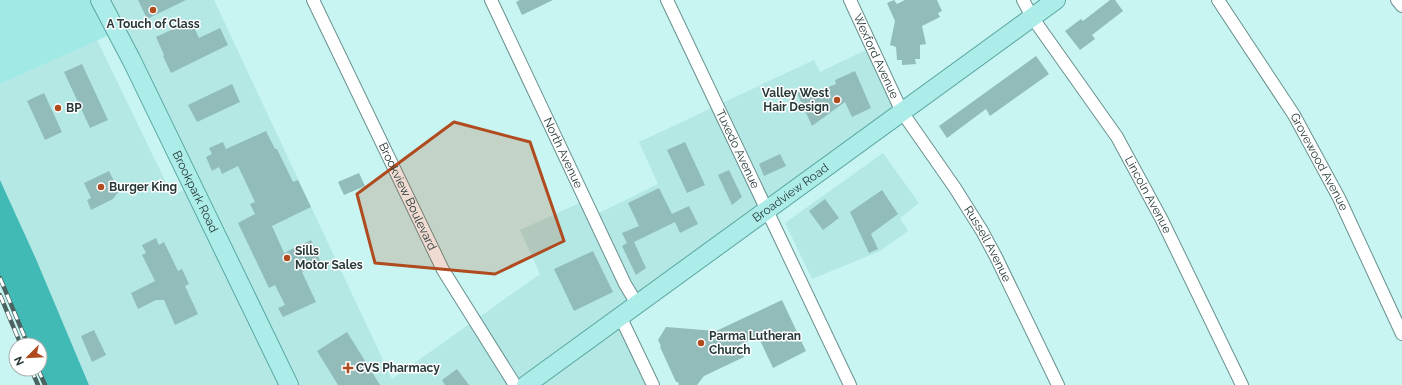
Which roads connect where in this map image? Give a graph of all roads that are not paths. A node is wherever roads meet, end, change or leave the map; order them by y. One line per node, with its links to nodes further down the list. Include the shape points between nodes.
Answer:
1 (100, 0): 17 (main road, Brookpark Road, via 136,68)
2 (313, 0): 18 (street, Brookview Boulevard, via 444,270)
3 (491, 0): 14 (street, North Avenue, via 625,284)
4 (667, 0): 13 (street, Tuxedo Avenue)
5 (850, 0): 12 (street, Wexford Avenue)
6 (1023, 0): 11 (street, Lincoln Avenue)
7 (1056, 0): 11 (main road, Broadview Road)
8 (1218, 0): 16 (street, Grovewood Avenue, via 1294,115 1338,198)
9 (1398, 0): 10 (street)
10 (1402, 6)
11 (1032, 18): 12 (main road, Broadview Road); 23 (street, Lincoln Avenue, via 1117,137 1162,220)
12 (902, 112): 13 (main road, Broadview Road); 22 (street, Russell Avenue, via 982,231)
13 (766, 209): 14 (main road, Broadview Road); 21 (street, Tuxedo Avenue)
14 (637, 304): 15 (main road, Broadview Road)
15 (620, 316): 19 (main road, Broadview Road); 20 (street)
16 (1402, 334)
17 (289, 385)
18 (515, 385)
19 (526, 385)
20 (653, 385)
21 (850, 385)
22 (1058, 385)
23 (1242, 385)

